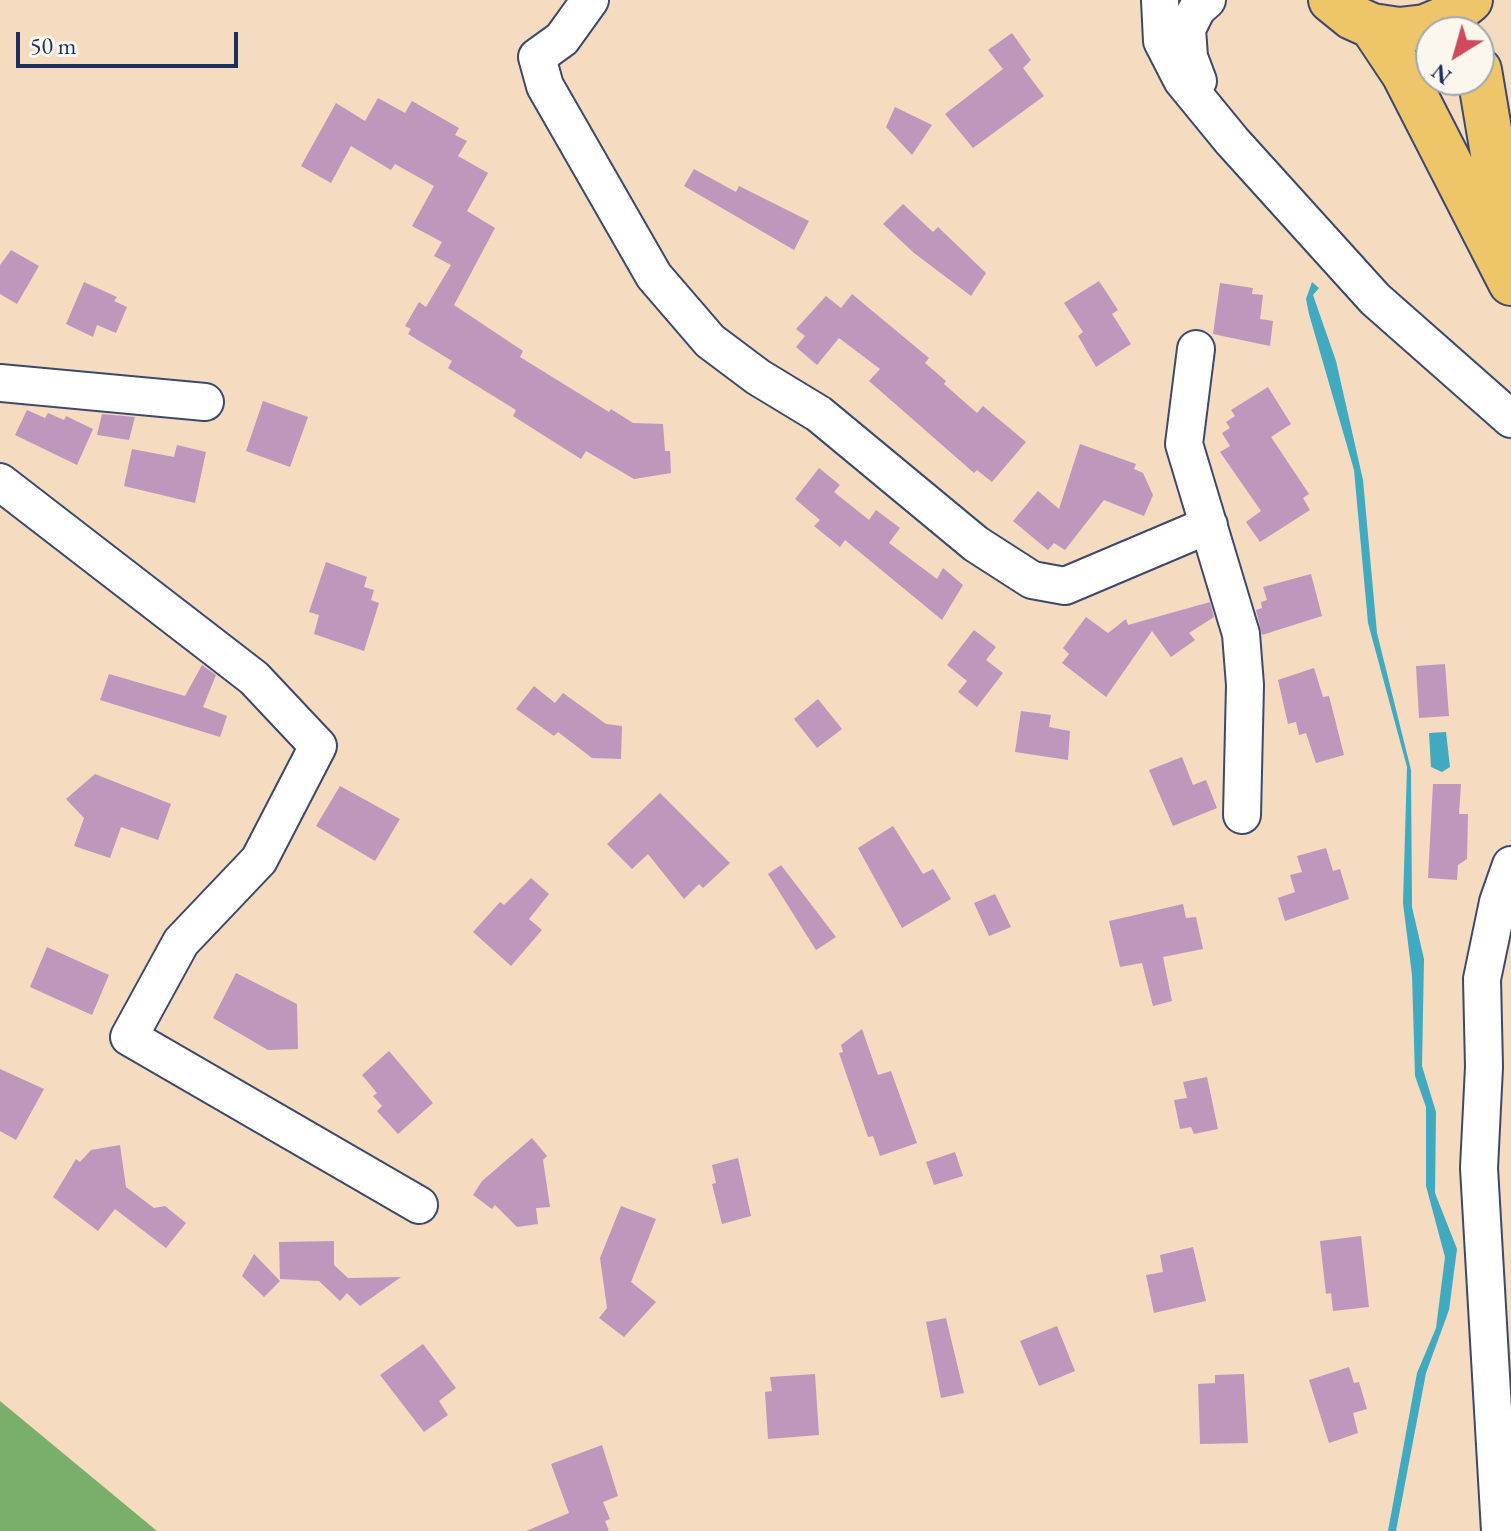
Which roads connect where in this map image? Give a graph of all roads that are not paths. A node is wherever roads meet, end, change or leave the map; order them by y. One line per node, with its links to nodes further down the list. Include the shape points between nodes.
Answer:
1 (590, 0): 16 (street, via 562,39 537,57 545,86 654,276 710,341 819,414 976,544 1032,580 1065,586)
2 (1160, 0): 8 (street, via 1162,41 1182,80)
3 (1207, 0): 8 (street, via 1187,29 1189,57)
4 (1331, 0): 6 (main road)
5 (1470, 0): 6 (main road, via 1425,27)
6 (1372, 26): 10 (main road, via 1404,74)
7 (1483, 96): 9 (main road)
8 (1209, 112): 14 (street, via 1375,299)
9 (1511, 232)
10 (1511, 283)
11 (1196, 349): 16 (street, via 1184,444)
12 (0, 383): 13 (street)
13 (205, 402)
14 (1511, 419)
15 (0, 482): 19 (street, via 254,678 318,746 259,860 181,942 129,1037)
16 (1209, 525): 17 (street, via 1241,634)
17 (1242, 815)
18 (1511, 865): 20 (street, via 1482,979 1479,1168)
19 (419, 1205)
20 (1500, 1531)

